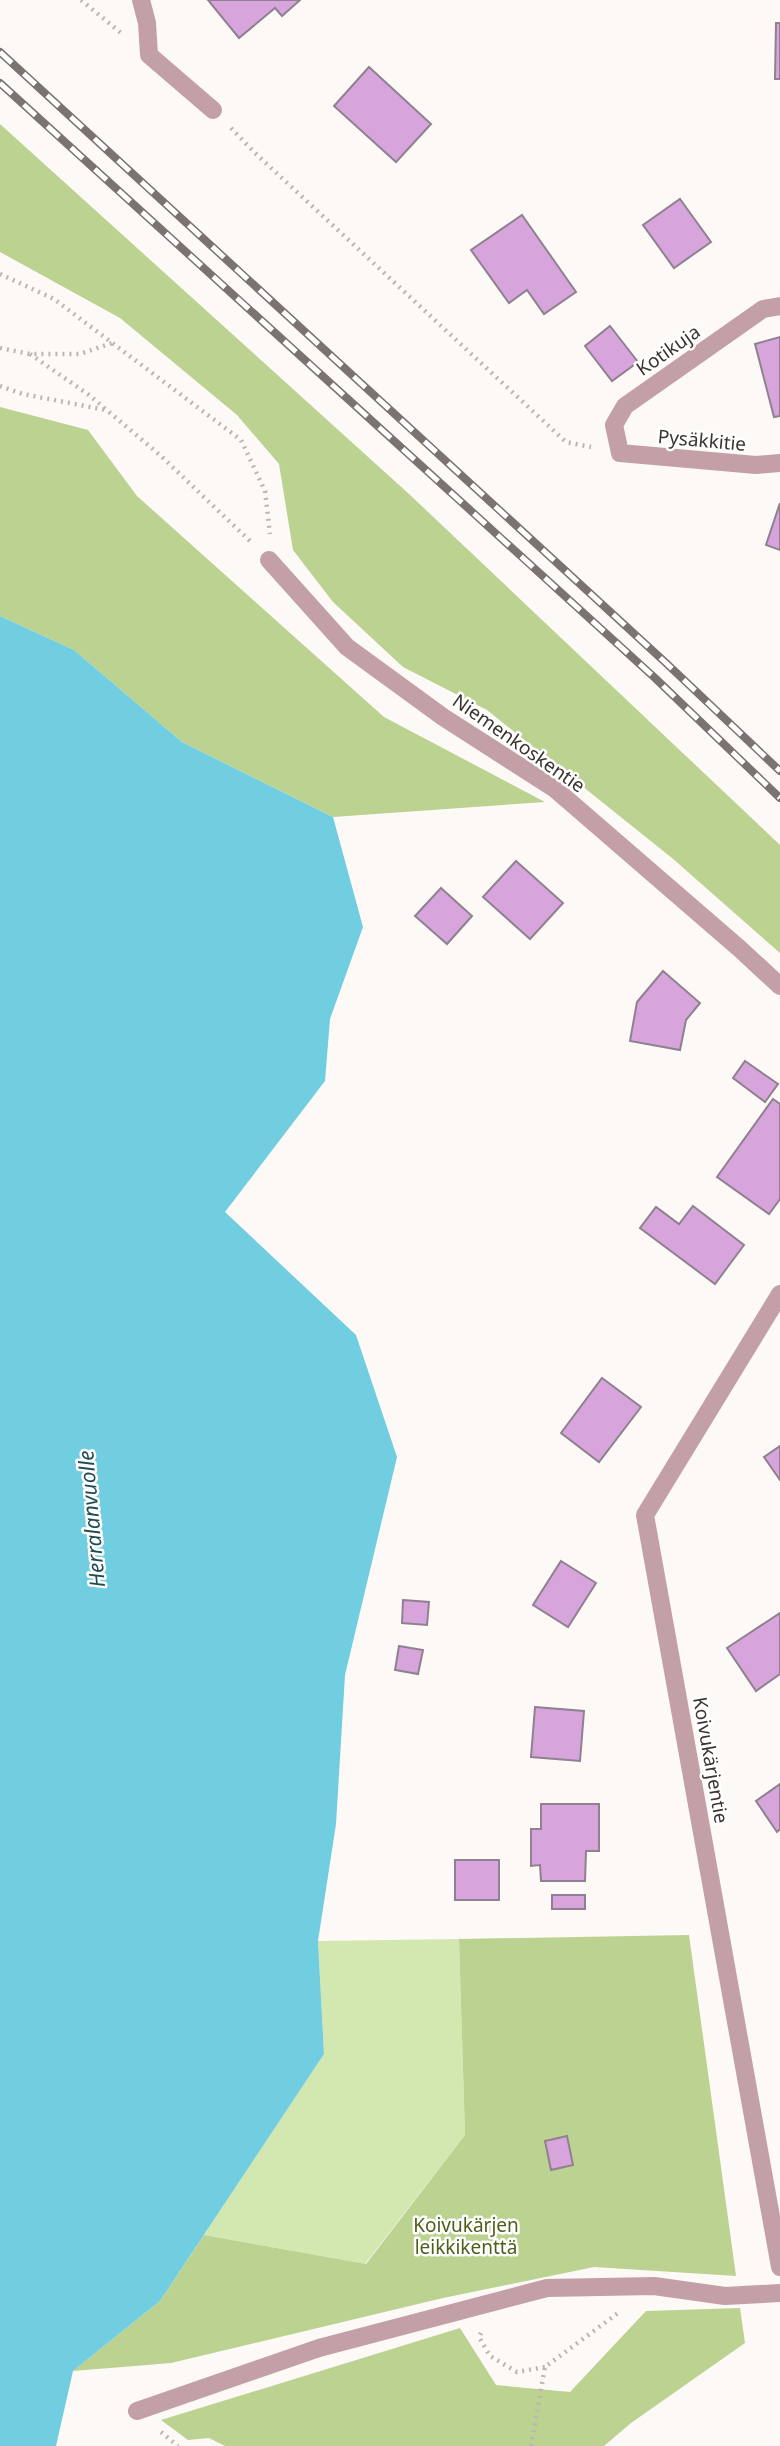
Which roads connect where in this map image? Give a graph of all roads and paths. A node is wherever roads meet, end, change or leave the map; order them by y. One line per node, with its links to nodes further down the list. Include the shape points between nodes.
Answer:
1 (81, 0): 3 (path)
2 (141, 0): 3 (street)
3 (149, 55): 4 (street)
4 (214, 110): 12 (path, via 566,442)
5 (0, 274): 7 (path, via 54,299)
6 (780, 306): 12 (street, Kotikuja, via 763,309 625,406 614,425)
7 (113, 342): 9 (path, via 80,354); 14 (path, via 241,440 265,492 271,525)
8 (0, 348): 9 (path)
9 (30, 354): 11 (path)
10 (0, 386): 11 (path)
11 (107, 410): 14 (path, via 162,456)
12 (620, 453): 13 (street, Pysäkkitie)
13 (780, 463)
14 (269, 560): 15 (street, Niemenkoskentie, via 346,647 555,789)
15 (780, 986)
16 (780, 1294): 17 (street, Koivukärjentie, via 645,1515)
17 (780, 2267)
18 (654, 2286): 19 (street, via 725,2296); 20 (street, via 547,2288); 21 (path)
19 (780, 2293)
20 (495, 2304): 21 (path, via 478,2337 490,2356 517,2372); 22 (street, via 319,2348)
21 (545, 2367): 23 (path)
22 (136, 2411)
23 (531, 2446)

